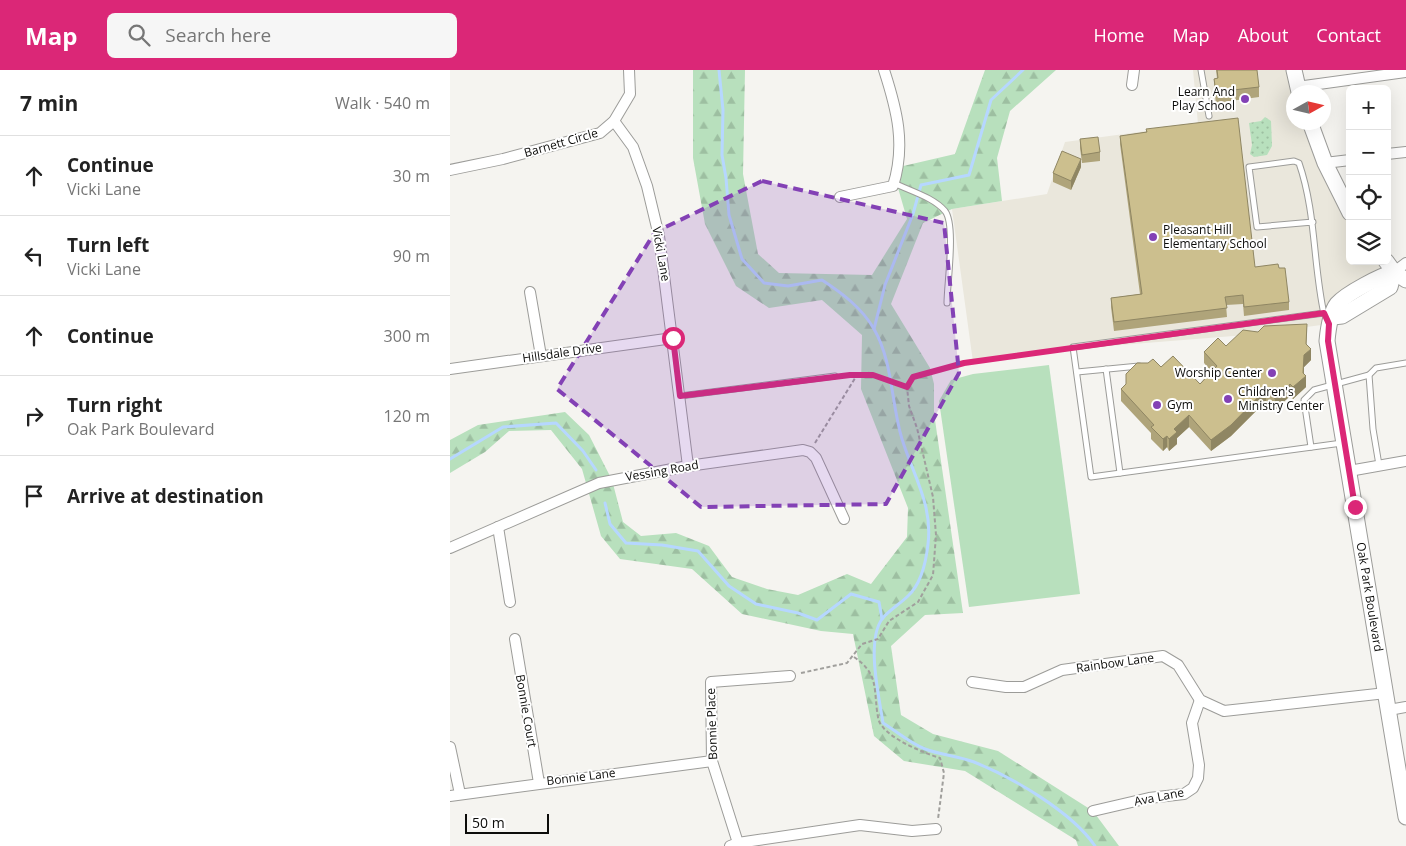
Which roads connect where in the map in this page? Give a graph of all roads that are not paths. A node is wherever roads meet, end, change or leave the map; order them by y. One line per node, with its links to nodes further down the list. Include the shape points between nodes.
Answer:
1 (629, 70): 11 (street, Barnett Circle, via 630,94)
2 (884, 70): 18 (street, via 896,107 900,146 900,167)
3 (1134, 70): 7 (street)
4 (1202, 70): 10 (lane)
5 (1294, 70): 8 (street)
6 (1406, 72): 9 (street)
7 (1132, 85)
8 (1297, 85)
9 (1328, 85)
10 (1209, 116)
11 (614, 121): 17 (street, Barnett Circle, via 600,133); 26 (street, Vicki Lane, via 633,147 647,186 659,236)
12 (1313, 130): 16 (street)
13 (1406, 152): 14 (street)
14 (1391, 154)
15 (1346, 160): 16 (street)
16 (1325, 163): 20 (street)
17 (450, 170)
18 (894, 183): 19 (street, via 893,186); 24 (lane, via 924,197 946,213 950,226)
19 (840, 197)
20 (1346, 205)
21 (1313, 222): 21 (lane, via 1308,189 1299,163 1249,167 1257,227); 25 (lane)
22 (1398, 269): 25 (street, via 1390,287 1342,316)
23 (530, 292): 27 (street)
24 (947, 303)
25 (1328, 318): 32 (lane, via 1074,347); 35 (street, Oak Park Boulevard)
26 (673, 338): 27 (street, Hillsdale Drive); 36 (street, Vicki Lane)
27 (541, 356): 31 (street, Hillsdale Drive)
28 (1406, 363): 33 (lane, via 1376,368)
29 (1142, 365): 30 (lane)
30 (1106, 369): 32 (lane); 43 (lane)
31 (450, 370)
32 (1077, 372): 43 (lane, via 1091,477)
33 (1369, 375): 35 (lane); 41 (lane)
34 (835, 376): 36 (lane)
35 (1335, 384): 37 (street, Oak Park Boulevard); 38 (lane, via 1314,390 1304,400)
36 (680, 396): 40 (street, Vicki Lane)
37 (1345, 442): 38 (lane); 42 (street, Oak Park Boulevard)
38 (1311, 447): 43 (lane)
39 (1406, 462): 41 (street)
40 (688, 466): 44 (street, Vessing Road, via 803,450 810,452 816,458); 45 (street, Vessing Road, via 599,483)
41 (1380, 466): 42 (street)
42 (1349, 471): 51 (street, Oak Park Boulevard)
43 (1120, 473)
44 (844, 519)
45 (498, 527): 46 (street, Vessing Road); 47 (street)
46 (450, 548)
47 (510, 602)
48 (515, 639): 57 (street, Bonnie Court)
49 (790, 676): 56 (street, Bonnie Place, via 711,682)
50 (972, 682): 52 (street, Rainbow Lane, via 1024,686 1062,670 1163,656 1178,665)
51 (1386, 693): 52 (street, via 1224,711); 54 (street, Oak Park Boulevard)
52 (1200, 700): 59 (street, Ava Lane, via 1192,723 1199,765 1193,788 1184,794)
53 (1406, 707): 54 (street)
54 (1389, 710): 60 (street, Oak Park Boulevard)
55 (450, 747): 58 (street)
56 (712, 760): 57 (street, Bonnie Lane); 62 (street, Bonnie Place)
57 (539, 783): 58 (street, Bonnie Lane)
58 (455, 795)
59 (1093, 810)
60 (1406, 817)
61 (936, 829): 62 (street, via 912,831 860,825)
62 (734, 844)

